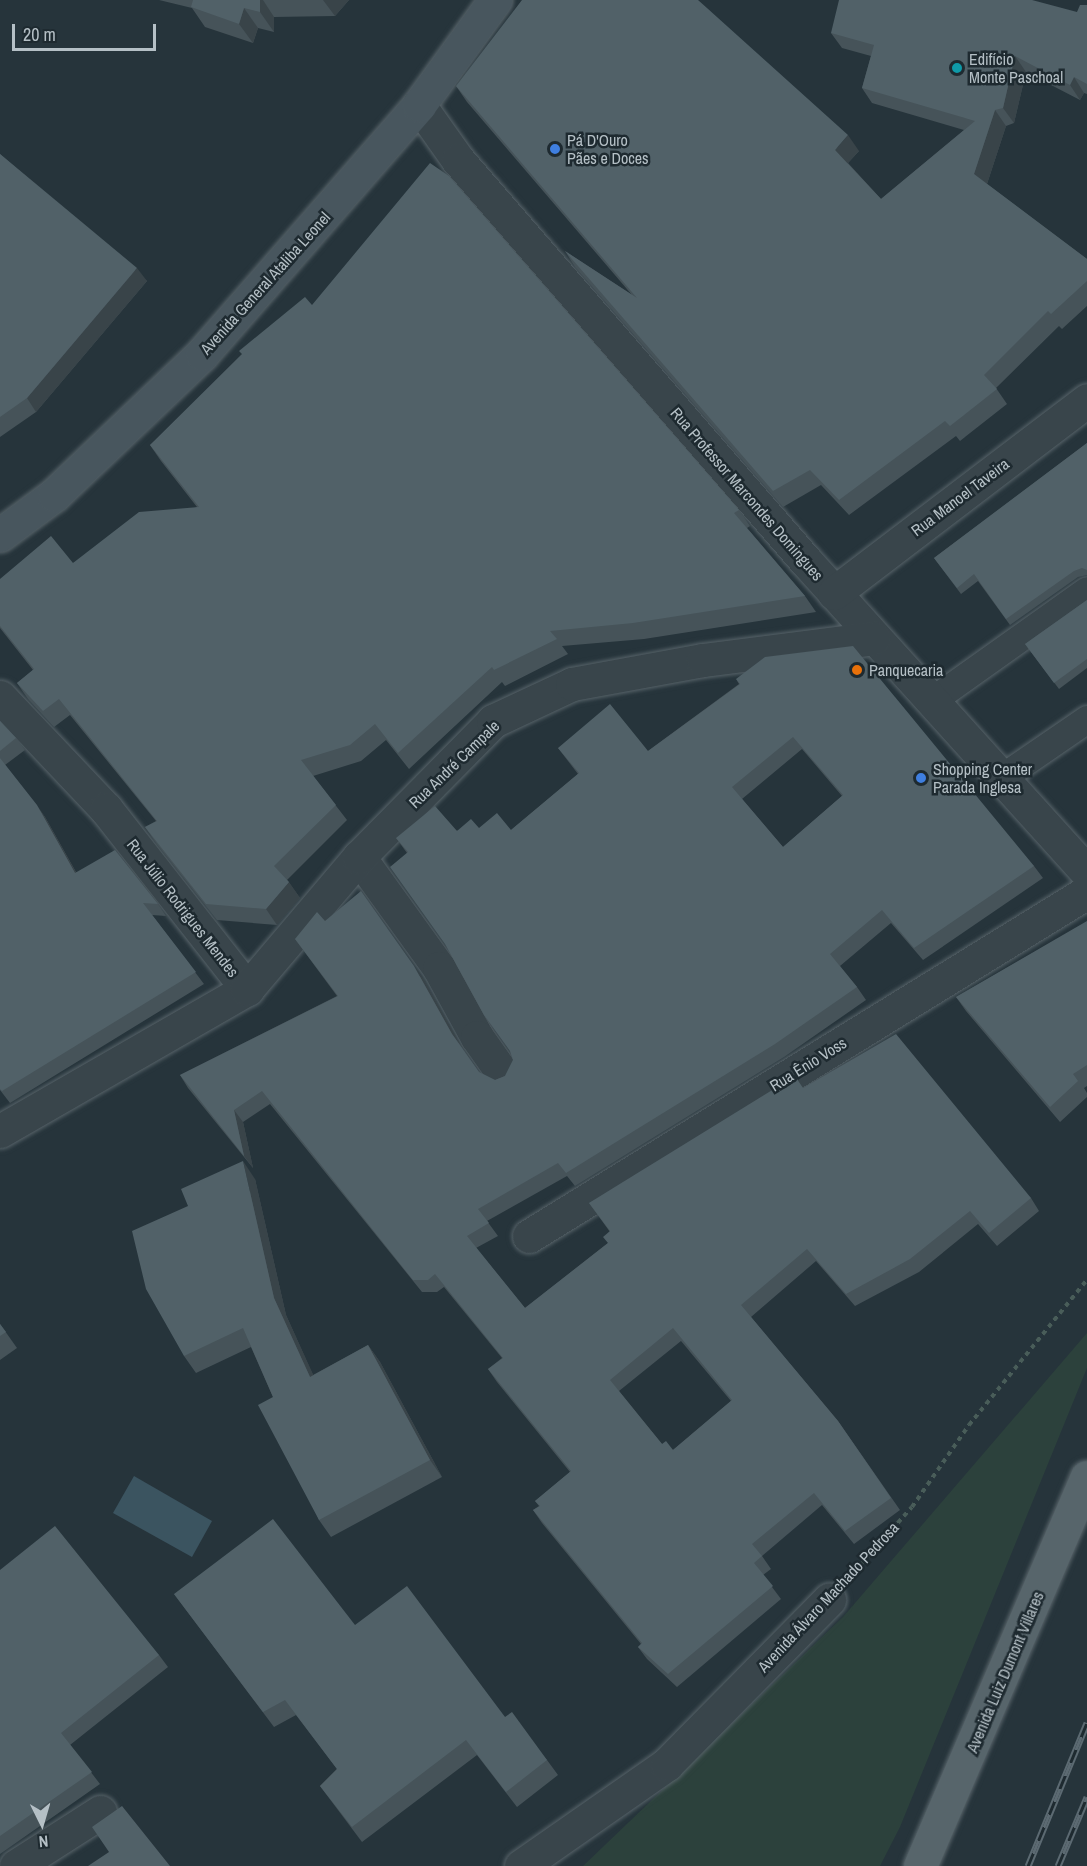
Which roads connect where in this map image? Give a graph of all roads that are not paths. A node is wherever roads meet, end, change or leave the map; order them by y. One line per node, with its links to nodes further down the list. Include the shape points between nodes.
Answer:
1 (495, 0): 2 (main road, Avenida General Ataliba Leonel)
2 (419, 105): 4 (main road, Avenida General Ataliba Leonel, via 202,354 54,495); 6 (street, Rua Professor Marcondes Domingues, via 458,160)
3 (1087, 400): 6 (street, Rua Manoel Taveira)
4 (0, 535)
5 (1087, 590): 9 (lane)
6 (834, 594): 7 (street, Rua Professor Marcondes Domingues)
7 (874, 638): 9 (street, Rua Professor Marcondes Domingues); 12 (street, Rua André Campale, via 703,660 572,684 493,721)
8 (0, 697): 15 (street, Rua Júlio Rodrigues Mendes, via 106,809)
9 (931, 701): 11 (street, Rua Professor Marcondes Domingues)
10 (1087, 719): 11 (lane)
11 (1001, 778): 13 (street, Rua Professor Marcondes Domingues)
12 (359, 857): 15 (street, Rua André Campale); 16 (street, via 439,968 477,1037)
13 (1087, 872)
14 (1087, 892): 18 (street, Rua Ênio Voss)
15 (247, 989): 17 (street, Rua Júlio Rodrigues Mendes)
16 (503, 1074)
17 (0, 1131)
18 (529, 1236)
19 (1087, 1477): 24 (main road, Avenida Luiz Dumont Villares)
20 (829, 1600): 23 (street, Avenida Álvaro Machado Pedrosa, via 667,1764)
21 (100, 1812): 22 (street)
22 (16, 1866)
23 (521, 1866)
24 (920, 1866)

